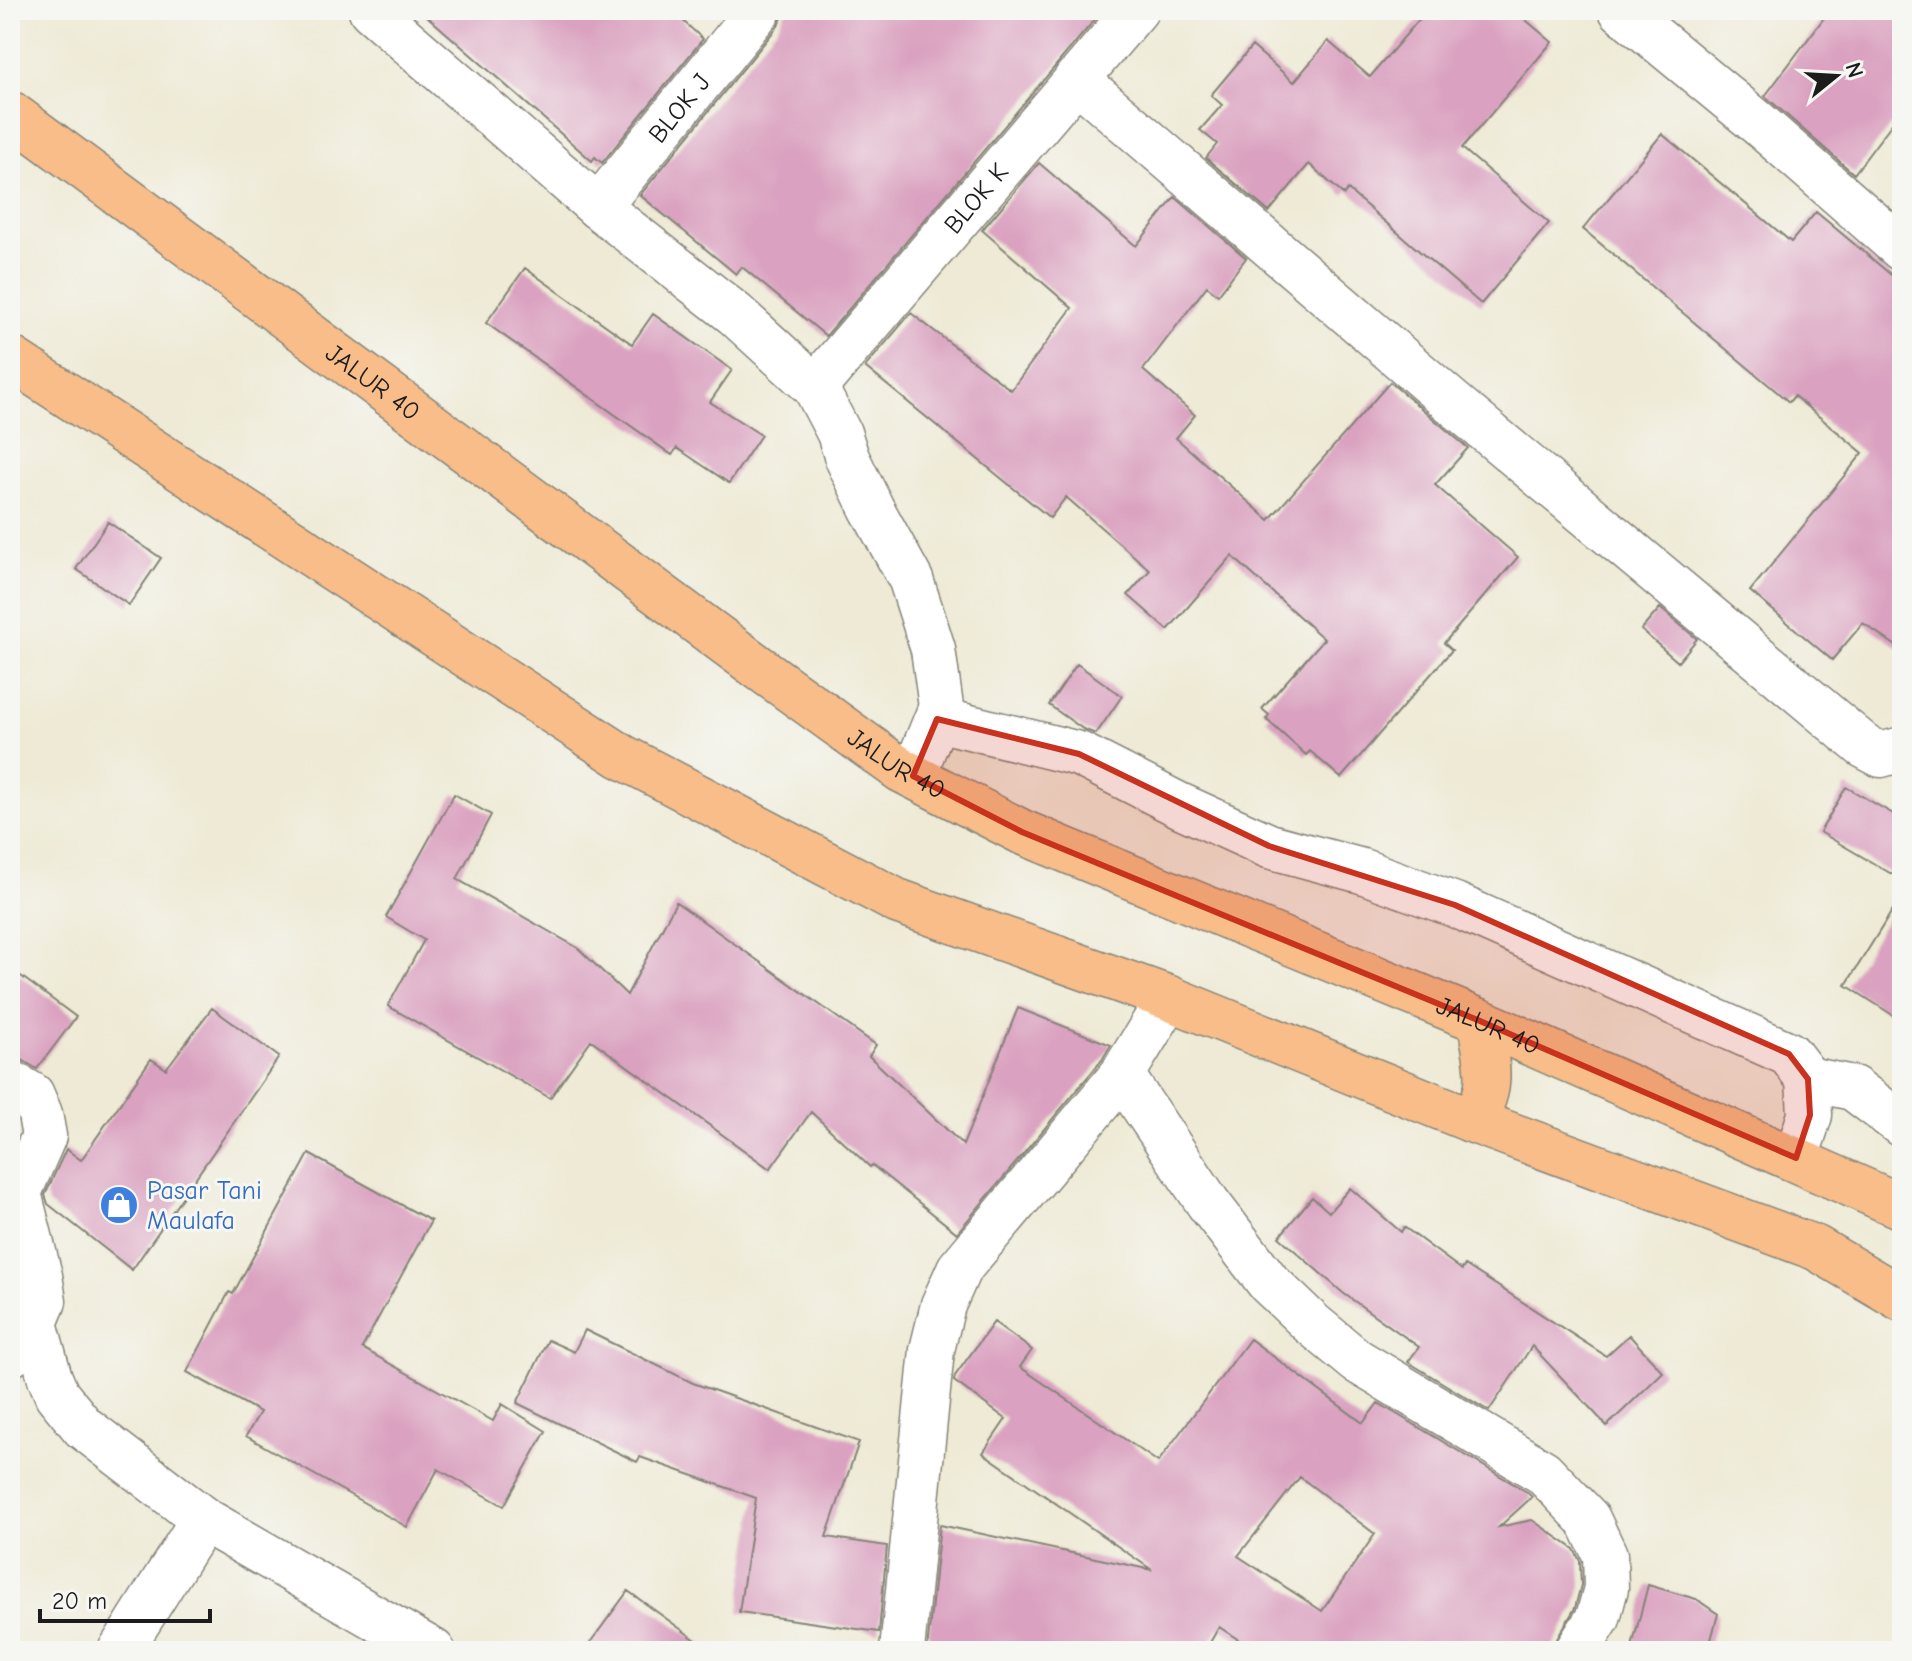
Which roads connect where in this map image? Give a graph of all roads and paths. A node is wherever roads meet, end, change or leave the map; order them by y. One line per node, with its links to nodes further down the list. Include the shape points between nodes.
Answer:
1 (759, 10): 7 (street, BLOK J)
2 (1136, 10): 5 (street, BLOK K)
3 (1621, 10): 8 (street)
4 (376, 12): 7 (street)
5 (1076, 79): 10 (street, BLOK K); 12 (street, via 1864,746 1881,755)
6 (10, 113): 13 (highway, JALUR 40)
7 (598, 207): 10 (street, via 735,314)
8 (1902, 249)
9 (10, 358): 14 (highway, via 621,756 897,901)
10 (815, 387): 11 (street, via 911,580 933,649 941,707)
11 (937, 719): 13 (street); 17 (street, via 1079,754 1269,846 1362,871 1455,905 1789,1054)
12 (1902, 749)
13 (913, 776): 15 (highway, JALUR 40, via 1022,832)
14 (1169, 998): 16 (street); 19 (highway)
15 (1480, 1021): 19 (highway, via 1487,1092); 21 (highway, JALUR 40)
16 (1122, 1075): 28 (street, via 959,1269 943,1305 932,1350); 29 (street, via 1269,1283 1357,1361 1543,1472 1588,1519 1605,1555 1606,1588 1598,1618)
17 (1808, 1079): 20 (street, via 1853,1088); 21 (street, via 1810,1115)
18 (10, 1082): 24 (street, via 32,1095 44,1136 19,1193 44,1301)
19 (1471, 1120): 23 (highway, via 1816,1248)
20 (1902, 1125)
21 (1796, 1158): 22 (highway, JALUR 40)
22 (1902, 1207)
23 (1902, 1299)
24 (22, 1339): 25 (street, via 83,1427)
25 (203, 1519): 26 (street); 27 (street)
26 (120, 1651)
27 (433, 1651)
28 (902, 1651)
29 (1577, 1651)

